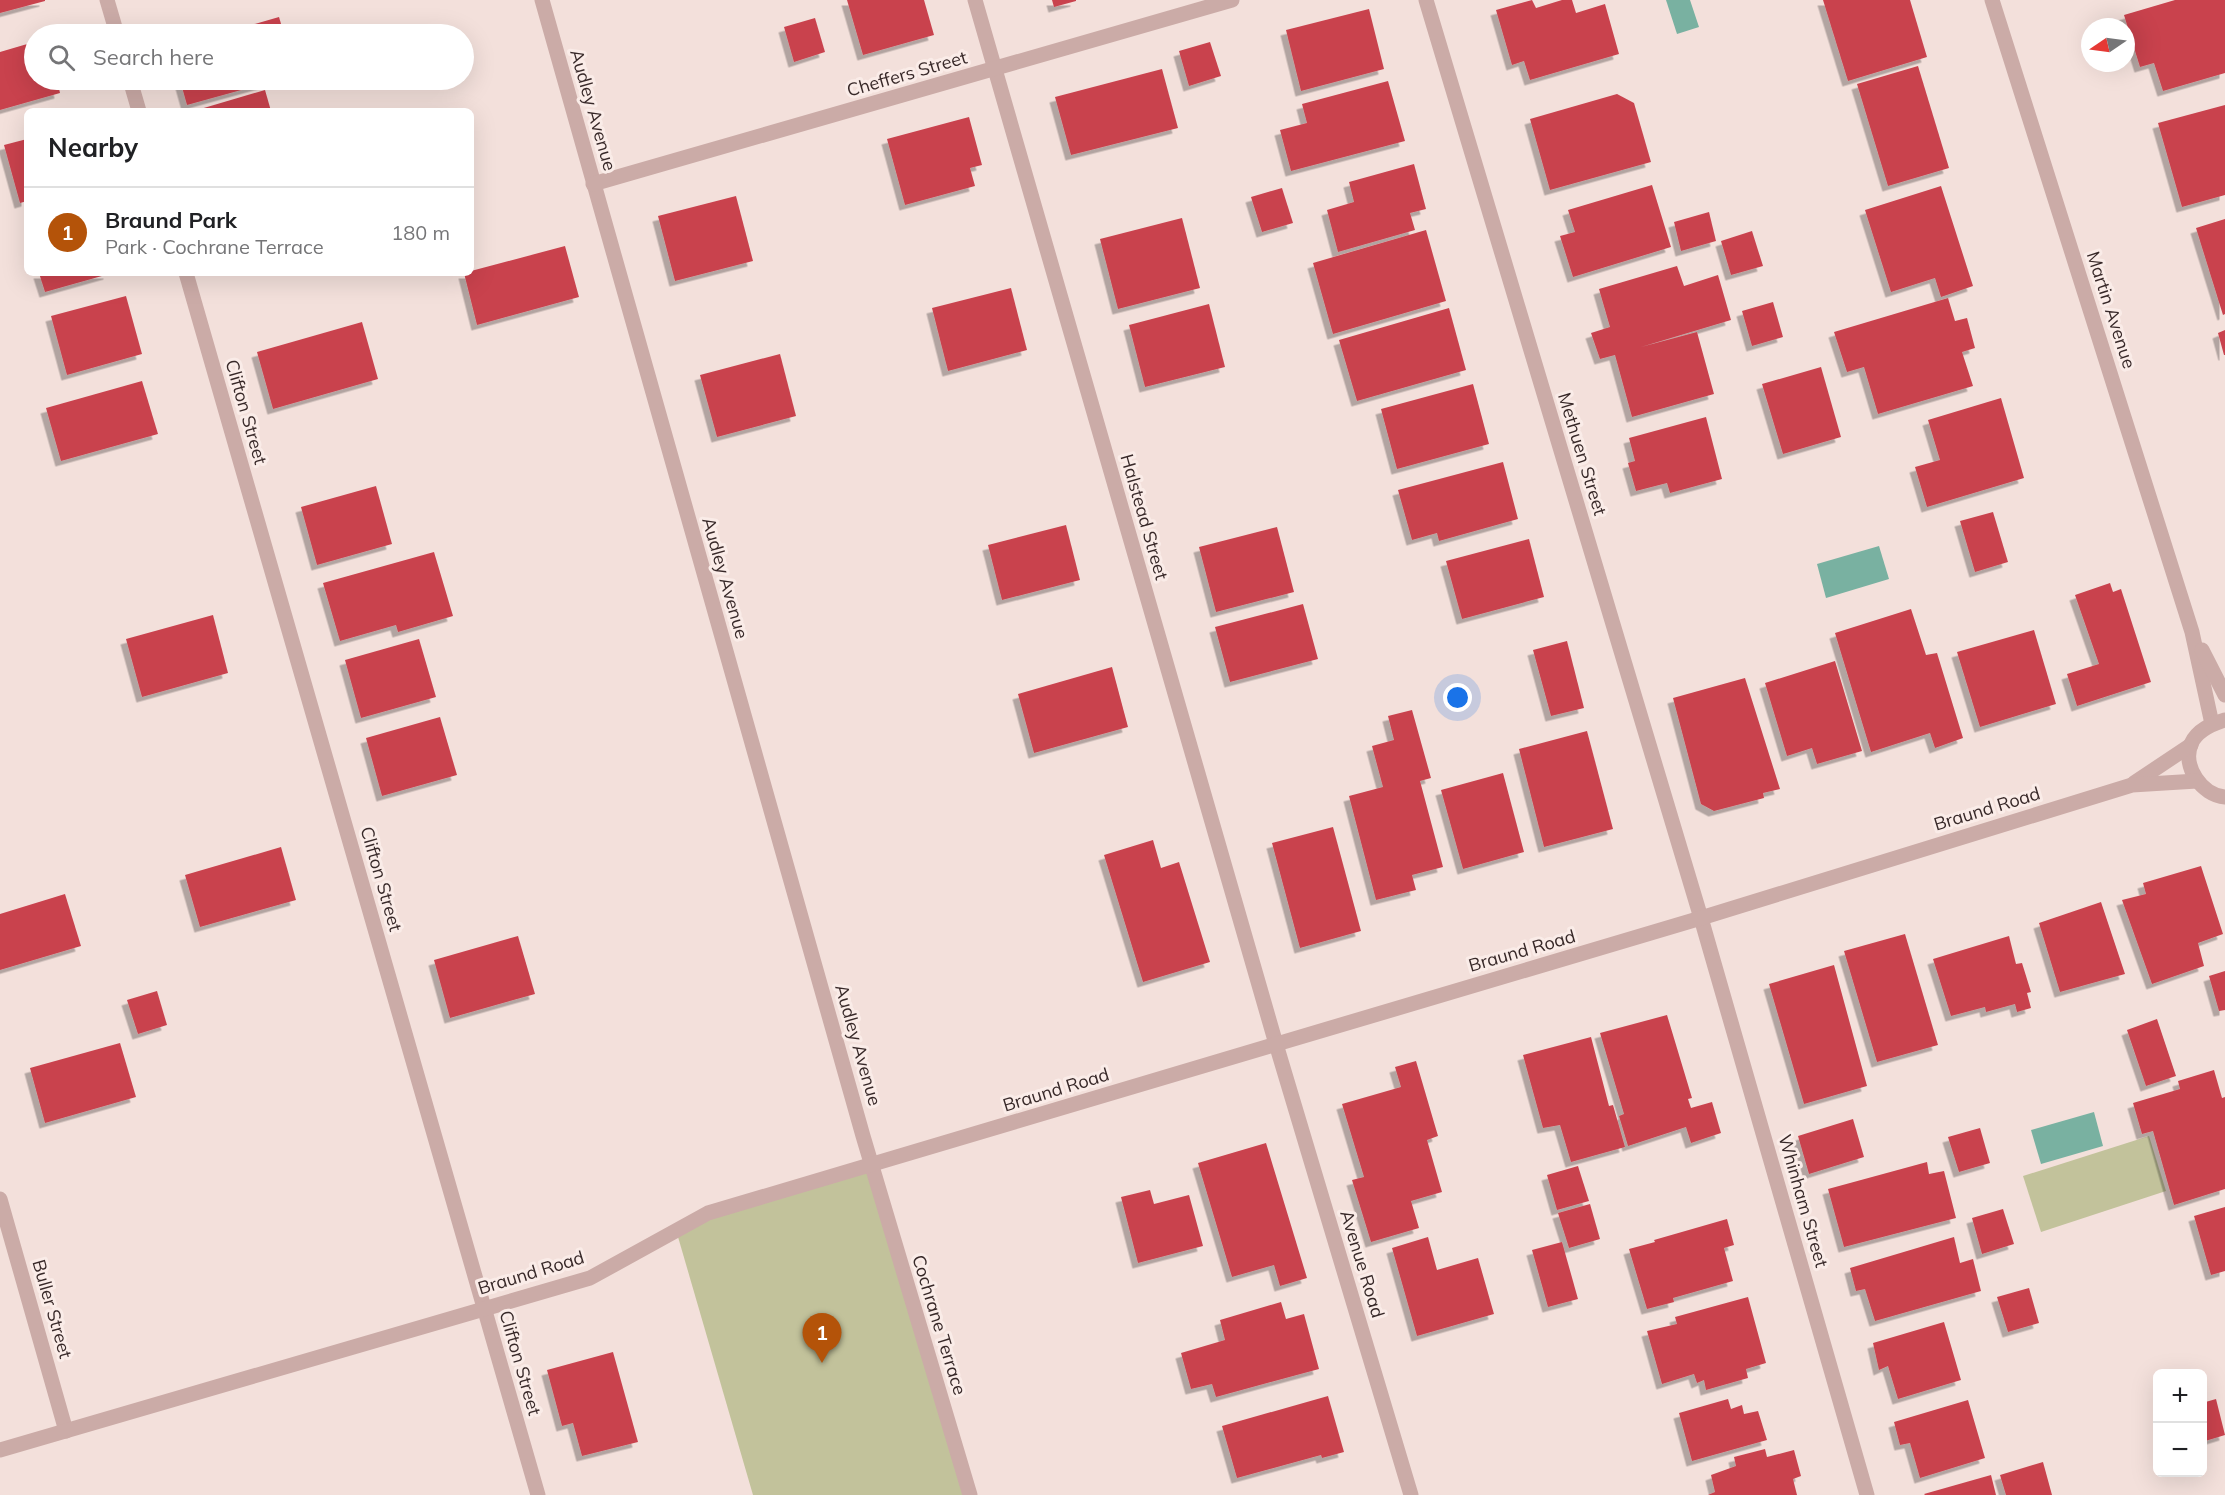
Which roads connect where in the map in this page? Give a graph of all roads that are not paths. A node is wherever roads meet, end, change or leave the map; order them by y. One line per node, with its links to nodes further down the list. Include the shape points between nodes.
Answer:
1 (108, 0): 7 (street)
2 (542, 0): 11 (street, Audley Avenue)
3 (975, 0): 8 (street, Halstead Street)
4 (1232, 0): 8 (street, Cheffers Street)
5 (1426, 0): 20 (street, Methuen Street)
6 (1992, 0): 13 (street, Martin Avenue)
7 (114, 24)
8 (995, 69): 11 (street, Cheffers Street); 21 (street, Halstead Street)
9 (133, 90): 10 (street)
10 (139, 108)
11 (594, 184): 22 (street, Audley Avenue)
12 (187, 276): 24 (street, Clifton Street)
13 (2192, 632): 14 (street, Martin Avenue); 15 (street, Martin Avenue)
14 (2225, 695)
15 (2219, 722): 16 (street, Braund Road, via 2204,729)
16 (2191, 745): 17 (street); 18 (street, Braund Road)
17 (2197, 781): 18 (street, Braund Road); 19 (street)
18 (2132, 785): 20 (street, Braund Road)
19 (2224, 799)
20 (1701, 918): 21 (street, Braund Road); 30 (street, Whinham Street)
21 (1276, 1044): 22 (street, Braund Road); 29 (street, Avenue Road)
22 (872, 1166): 24 (street, Braund Road, via 708,1213 590,1278); 28 (street, Cochrane Terrace)
23 (0, 1199): 25 (street, Buller Street)
24 (484, 1308): 25 (street, Braund Road); 27 (street, Clifton Street)
25 (66, 1431): 26 (street, Braund Road)
26 (0, 1450)
27 (538, 1495)
28 (970, 1495)
29 (1411, 1495)
30 (1867, 1495)

